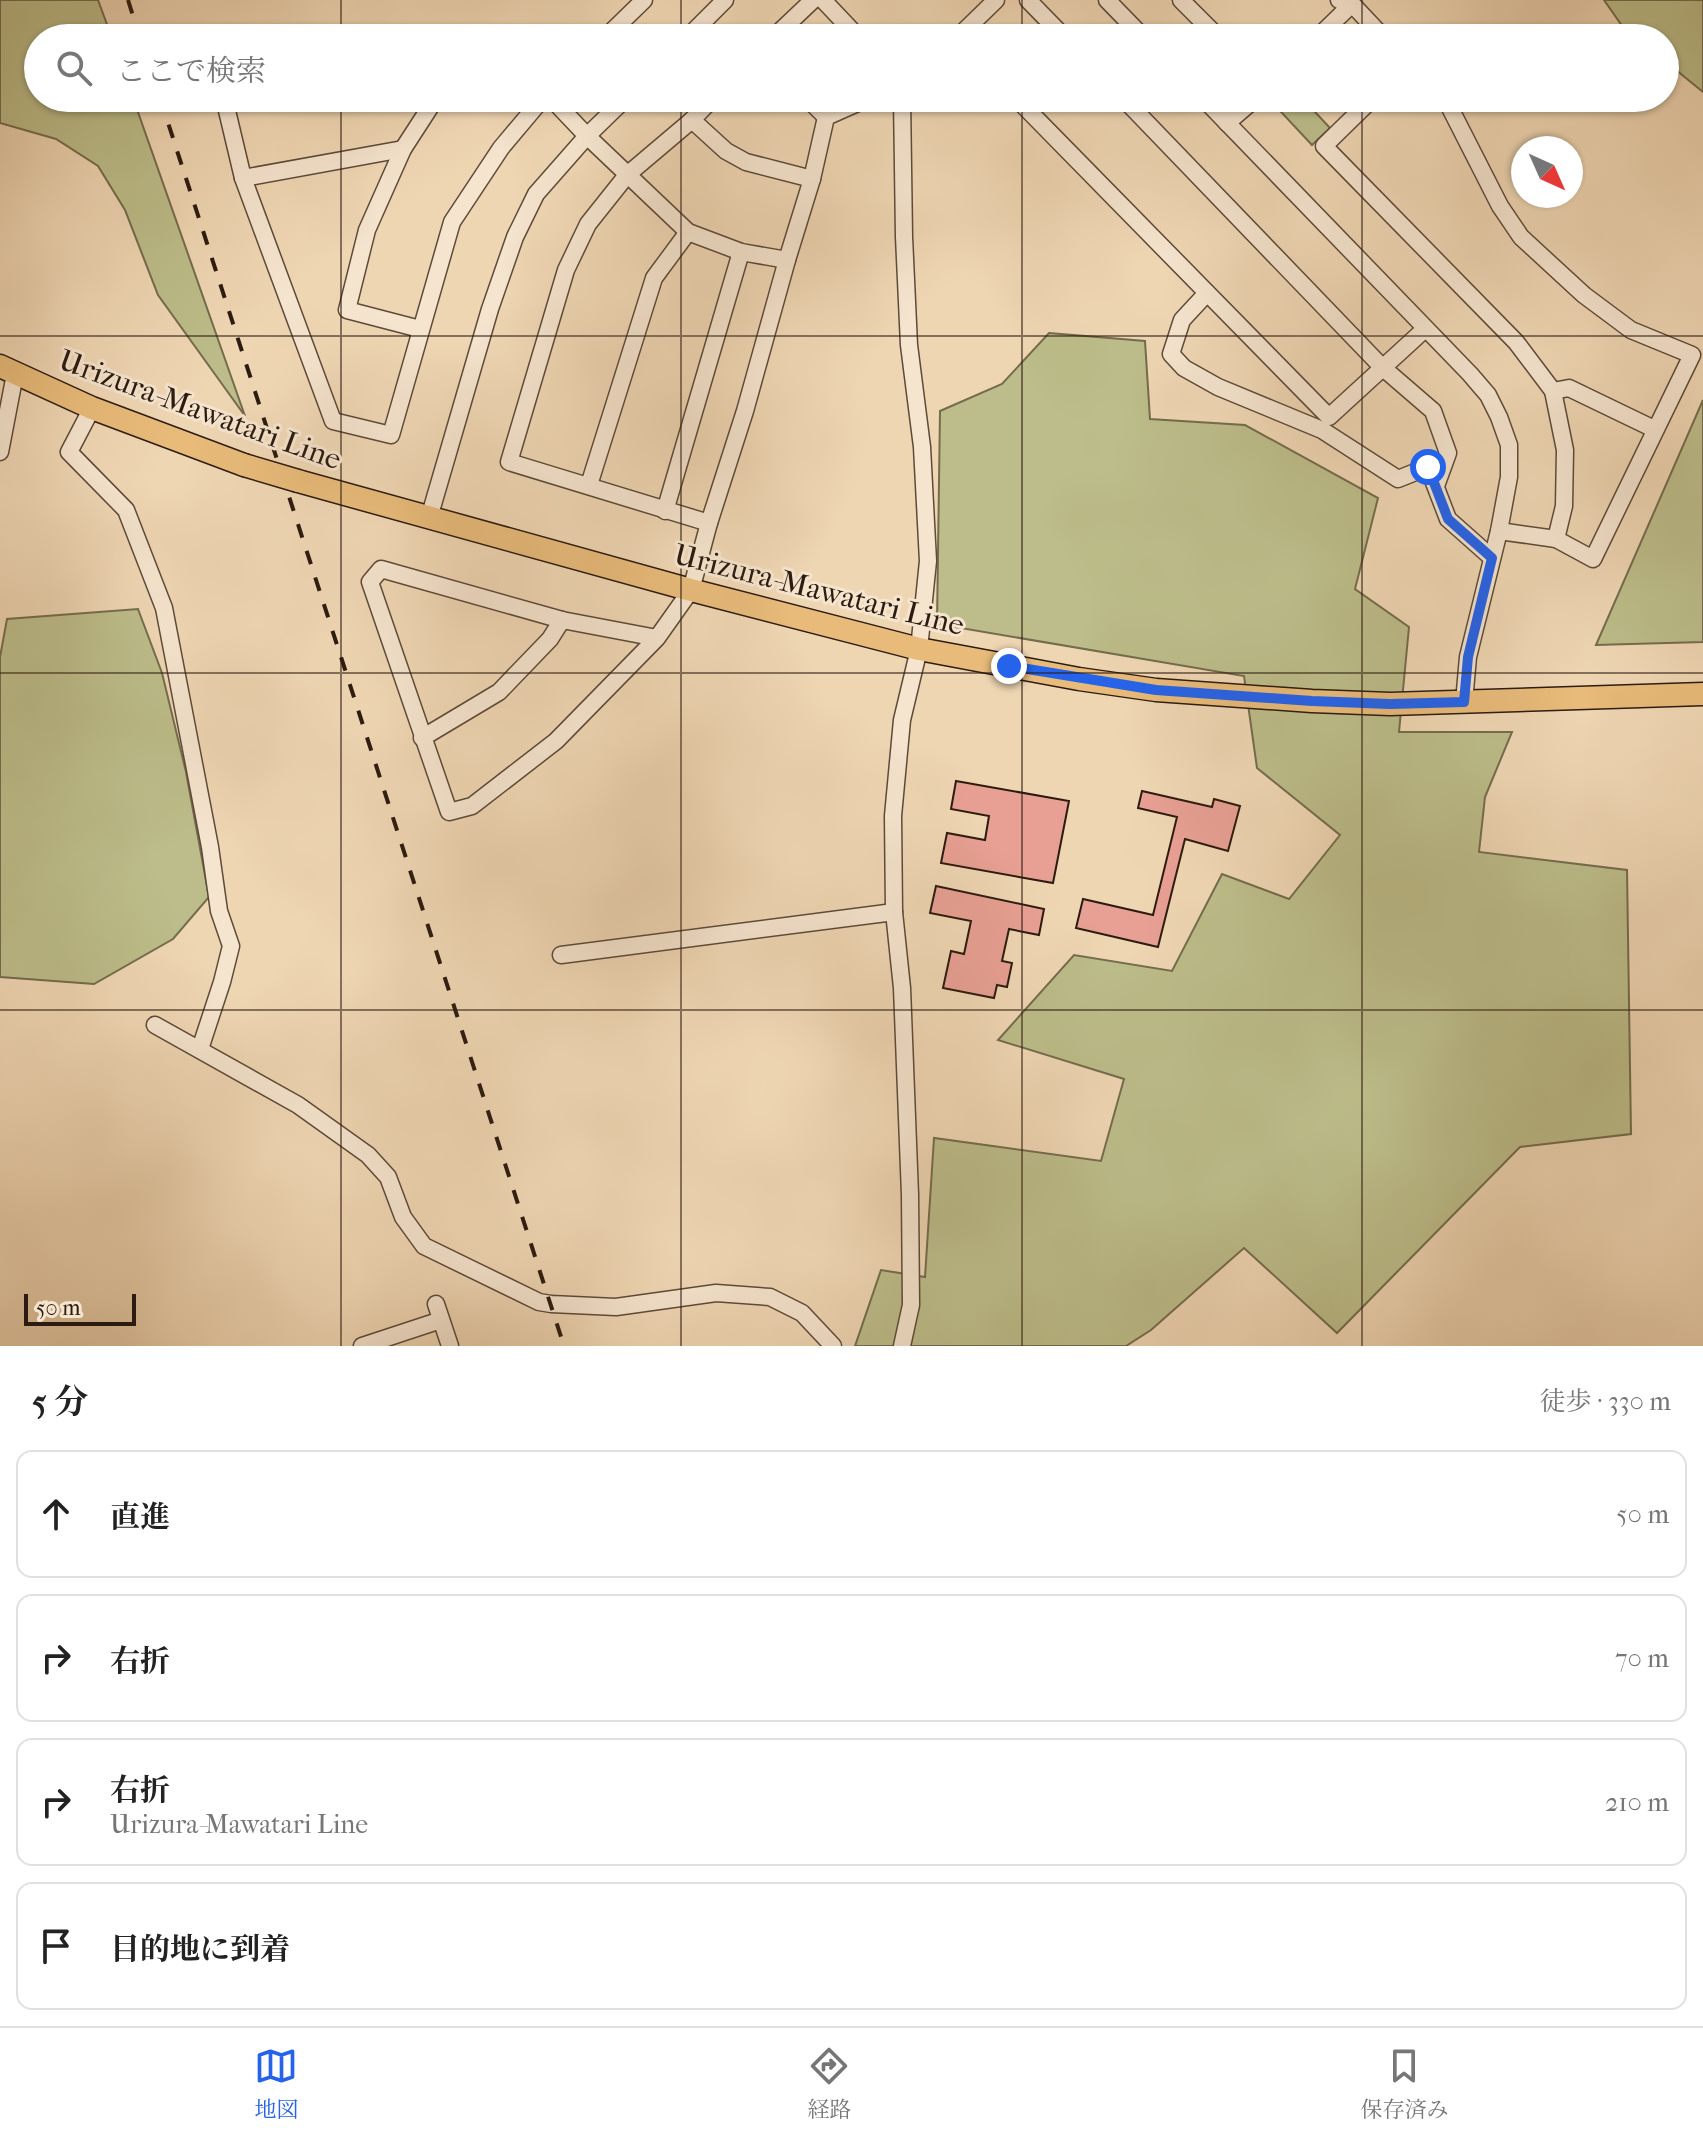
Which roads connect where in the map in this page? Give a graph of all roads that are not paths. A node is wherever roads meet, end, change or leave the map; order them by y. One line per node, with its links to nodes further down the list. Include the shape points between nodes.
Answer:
1 (644, 0): 10 (street)
2 (725, 0): 11 (street)
3 (813, 0): 12 (street)
4 (823, 0): 13 (street)
5 (996, 0): 14 (street)
6 (1028, 0): 15 (street)
7 (1107, 0): 16 (street)
8 (1181, 0): 17 (street)
9 (1345, 2): 18 (street); 19 (street)
10 (619, 24)
11 (701, 24)
12 (788, 24)
13 (846, 24)
14 (971, 24)
15 (1051, 24)
16 (1130, 24)
17 (1205, 24)
18 (1328, 24)
19 (1369, 24)
20 (227, 112): 41 (street)
21 (427, 112): 39 (street)
22 (531, 112): 47 (street, via 452,222)
23 (564, 112): 38 (street)
24 (612, 112): 38 (street)
25 (700, 112): 36 (street)
26 (821, 112): 35 (street)
27 (837, 112): 35 (street)
28 (902, 112): 67 (street, via 909,345 922,447 928,561)
29 (1030, 112): 46 (street)
30 (1136, 112): 49 (street)
31 (1216, 112): 37 (street)
32 (1240, 112): 37 (street)
33 (1359, 112): 51 (street, via 1324,146 1516,342)
34 (1452, 112): 54 (street, via 1521,237 1631,330 1692,355)
35 (826, 117): 42 (street)
36 (692, 120): 40 (street); 42 (street, via 746,162)
37 (1227, 123): 48 (street)
38 (587, 136): 40 (street); 59 (street, via 536,194 515,237)
39 (403, 149): 41 (street); 47 (street, via 367,230 347,310)
40 (627, 175): 43 (street); 56 (street, via 588,224 566,270 509,462)
41 (243, 178): 47 (street, via 333,421 391,435)
42 (812, 179): 45 (street)
43 (688, 232): 44 (street); 56 (street, via 654,278)
44 (741, 252): 45 (street); 58 (street)
45 (787, 260): 60 (street)
46 (1207, 293): 49 (street, via 1329,417); 57 (street, via 1182,320 1171,354 1184,368 1322,430 1398,479 1428,467)
47 (420, 329)
48 (1425, 329): 49 (street); 61 (street, via 1488,395 1499,417 1509,445 1509,477)
49 (1382, 367): 57 (street, via 1433,411 1448,453)
50 (8, 370): 52 (main road, Urizura-Mawatari Line); 53 (street)
51 (1553, 391): 54 (street, via 1569,388); 62 (street, via 1565,450 1564,506)
52 (92, 408): 59 (main road, Urizura-Mawatari Line, bridge, via 244,465); 74 (street, via 69,452 126,510 164,608 219,911 231,946)
53 (2, 429): 55 (street)
54 (1654, 429): 62 (street, via 1593,559)
55 (0, 452)
56 (589, 485): 58 (street)
57 (1436, 486): 63 (street, via 1448,519)
58 (665, 511): 60 (street)
59 (429, 518): 64 (main road, Urizura-Mawatari Line)
60 (709, 523): 64 (street)
61 (1499, 531): 62 (street); 63 (street)
62 (1556, 539)
63 (1492, 558): 69 (street, via 1468,657)
64 (691, 590): 66 (street); 67 (main road, Urizura-Mawatari Line)
65 (562, 620): 66 (street); 70 (street, via 499,692); 70 (street, via 381,569 370,582)
66 (657, 638): 70 (street, via 556,741 472,806 449,812)
67 (919, 649): 69 (main road, Urizura-Mawatari Line, via 1156,690 1312,701); 71 (street, via 902,720 893,816)
68 (1703, 694): 69 (main road, Urizura-Mawatari Line)
69 (1464, 702)
70 (422, 738)
71 (894, 912): 72 (street); 78 (street, via 910,1195 911,1305)
72 (561, 955)
73 (155, 1025): 74 (street)
74 (200, 1049): 77 (street, via 298,1105 368,1155 388,1177 403,1217 424,1246 539,1302 616,1307 716,1293 770,1297 802,1313)
75 (362, 1346): 76 (street, via 438,1312)
76 (450, 1346)
77 (833, 1346)
78 (902, 1346)

